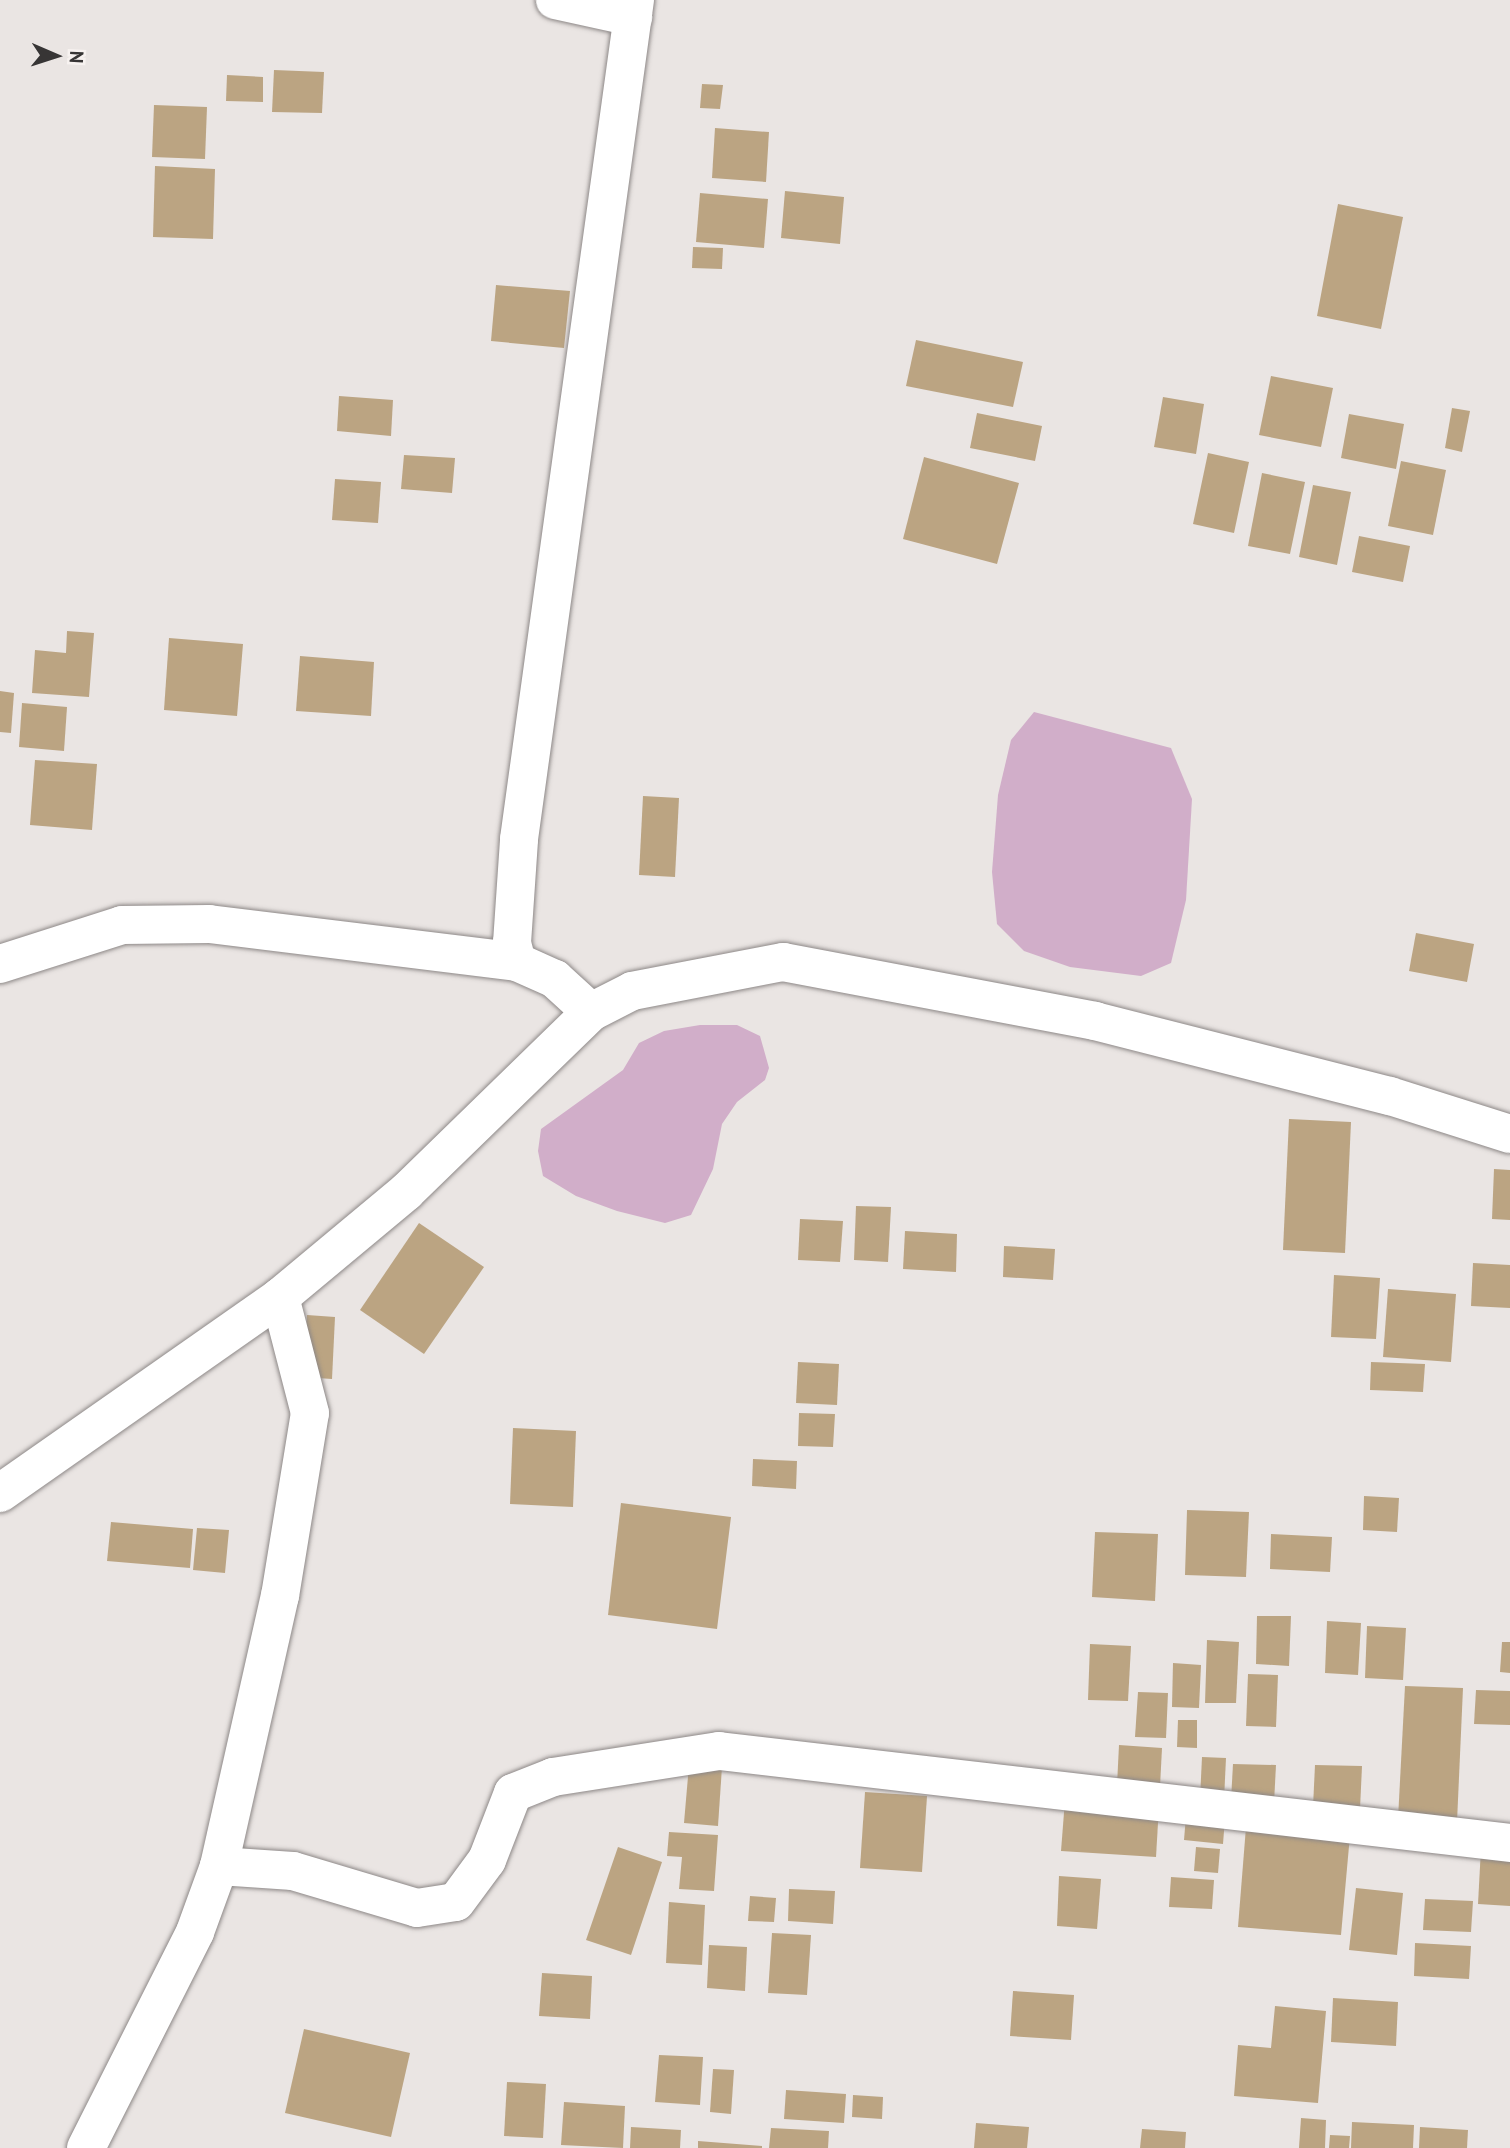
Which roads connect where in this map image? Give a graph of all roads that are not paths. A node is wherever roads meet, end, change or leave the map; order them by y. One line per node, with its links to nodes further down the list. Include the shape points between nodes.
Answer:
1 (555, 0): 2 (street)
2 (634, 9): 3 (street, via 519,839 512,943)
3 (517, 962): 4 (street, via 209,924 122,925); 5 (street, via 555,979)
4 (0, 964)
5 (591, 1012): 6 (street, via 632,991 783,962 1095,1021 1390,1096); 7 (street, via 406,1192)
6 (1510, 1134)
7 (280, 1297): 8 (street); 10 (street, via 310,1413 280,1596)
8 (0, 1493)
9 (1510, 1843): 10 (street, via 719,1751 553,1777 513,1793 487,1860 456,1902 417,1909 293,1871)
10 (219, 1866): 11 (street, via 195,1932)
11 (86, 2148)

